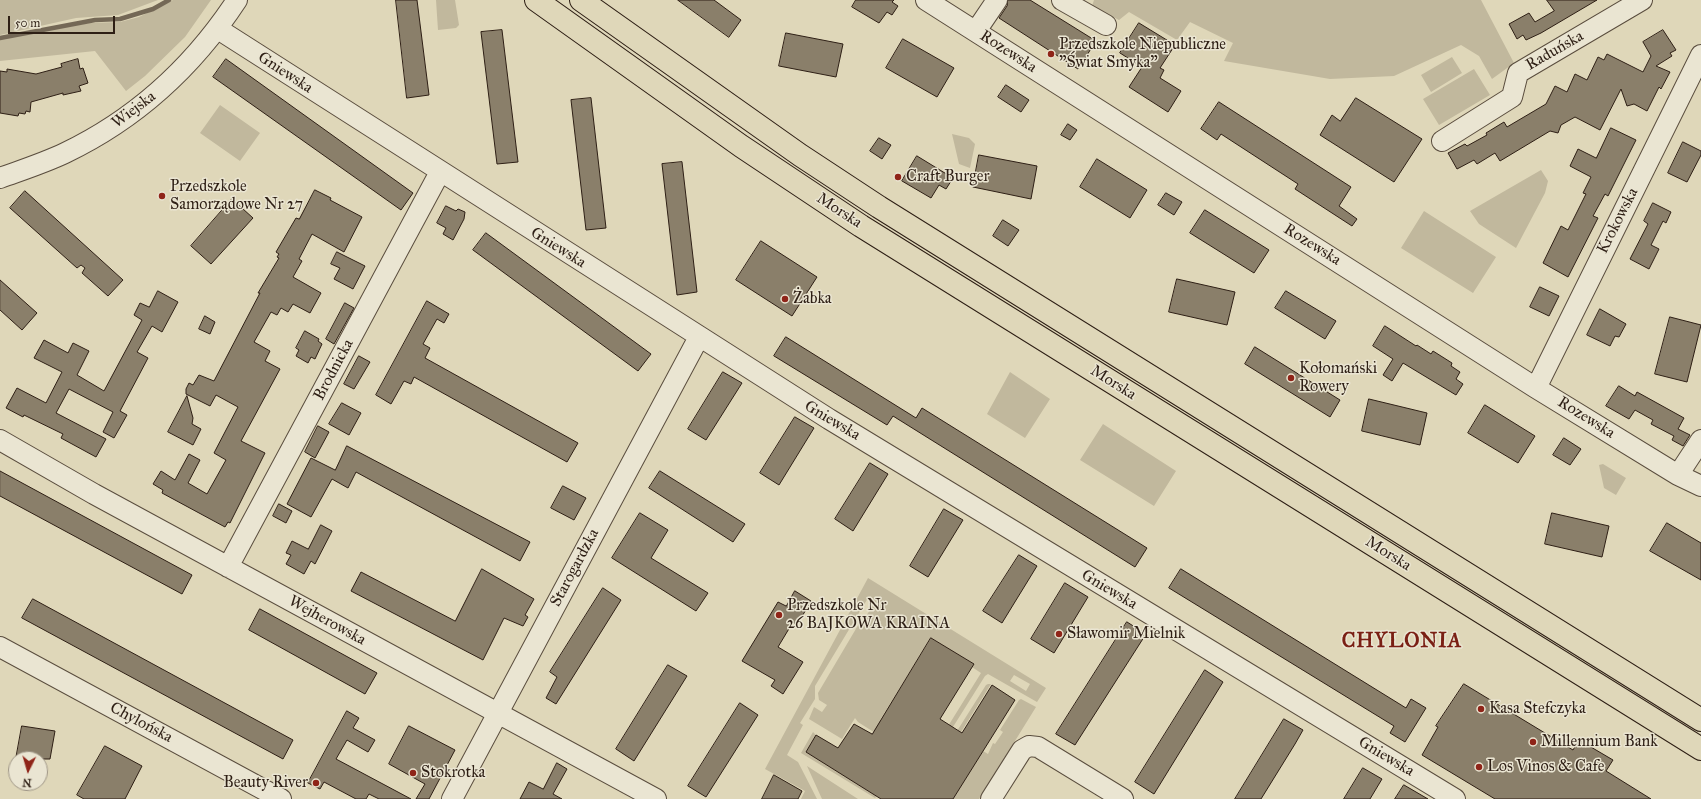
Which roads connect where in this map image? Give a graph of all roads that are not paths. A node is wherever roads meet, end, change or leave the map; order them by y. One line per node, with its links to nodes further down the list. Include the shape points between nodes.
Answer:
1 (237, 0): 9 (street, Wiejska)
2 (536, 0): 25 (main road, Morska, via 741,146 861,226)
3 (581, 0): 24 (main road, Morska, via 800,155 879,207)
4 (926, 0): 10 (street, Rozewska)
5 (997, 0): 10 (street)
6 (1062, 0): 8 (street)
7 (1642, 0): 12 (street, Raduńska, via 1518,73 1512,97)
8 (1106, 25)
9 (218, 29): 13 (street, Gniewska); 14 (street, Wiejska, via 171,81 114,127 66,153)
10 (976, 31): 16 (street, Rozewska)
11 (1701, 55): 16 (street, Krokowska)
12 (1442, 141)
13 (440, 172): 15 (street, Gniewska); 21 (street, Brodnicka)
14 (0, 178)
15 (699, 337): 23 (street, Starogardzka); 31 (street, Gniewska, via 829,419)
16 (1536, 388): 19 (street, Rozewska)
17 (0, 440): 21 (street, Wejherowska)
18 (1701, 440): 19 (street)
19 (1678, 475): 20 (street, Rozewska)
20 (1701, 486)
21 (228, 567): 23 (street, Wejherowska)
22 (0, 647): 26 (street, Chylońska)
23 (496, 713): 27 (street, Starogardzka); 28 (street, Wejherowska)
24 (1701, 720)
25 (1701, 749)
26 (282, 799)
27 (452, 799)
28 (656, 799)
29 (991, 799): 30 (street, via 1022,750 1029,746 1038,747)
30 (1123, 799)
31 (1455, 799)

